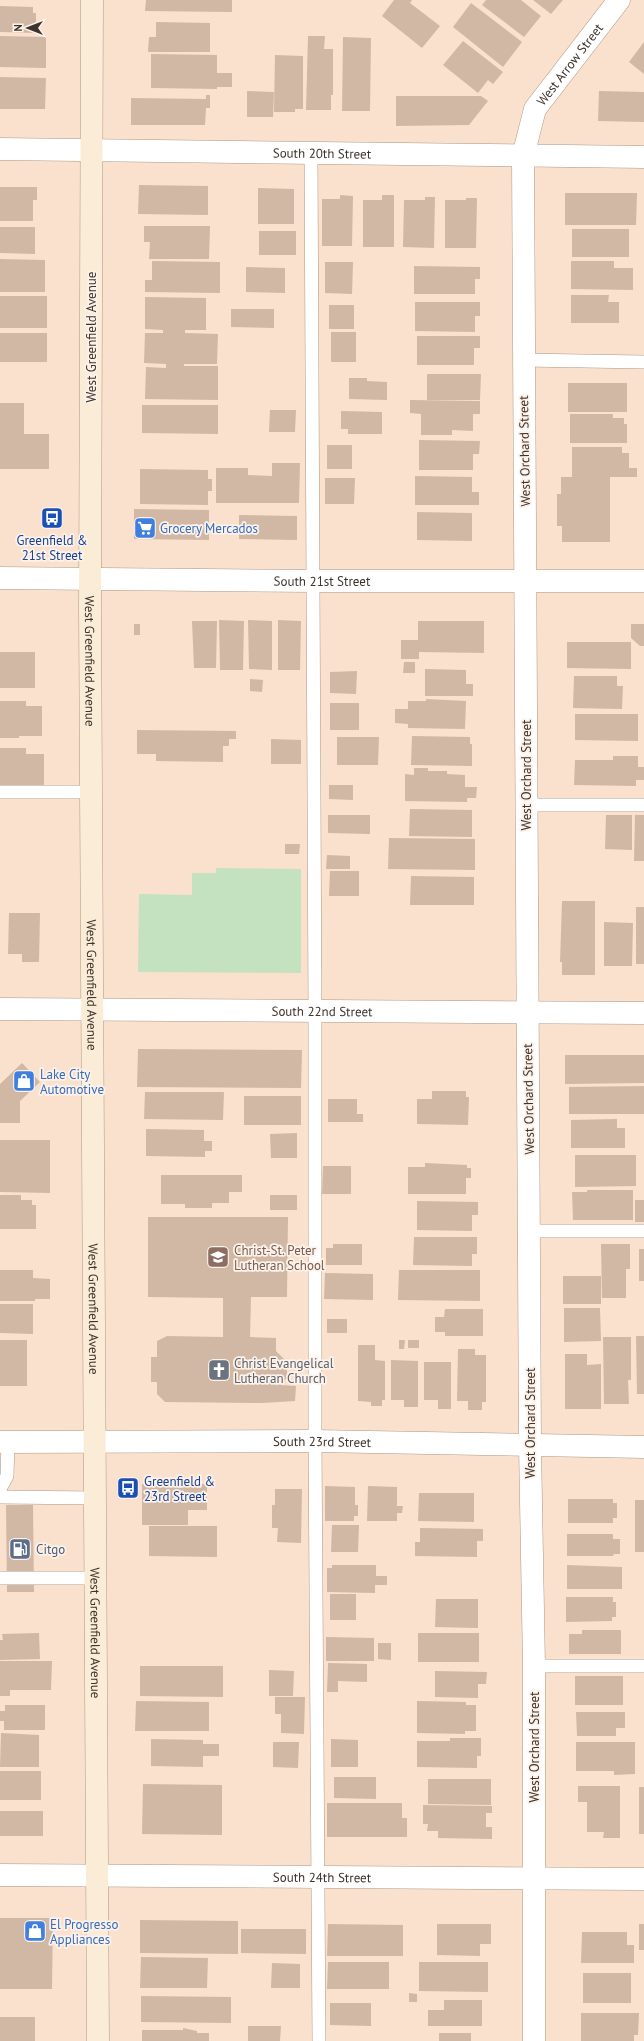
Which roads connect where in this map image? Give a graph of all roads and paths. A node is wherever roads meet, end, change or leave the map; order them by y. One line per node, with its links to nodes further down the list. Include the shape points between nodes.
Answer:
1 (92, 0): 4 (main road, West Greenfield Avenue)
2 (619, 0): 6 (street, West Arrow Street, via 535,109)
3 (0, 149): 4 (street, South 20th Street)
4 (91, 150): 5 (street, South 20th Street); 11 (main road, West Greenfield Avenue)
5 (311, 154): 6 (street, South 20th Street); 13 (lane)
6 (524, 156): 7 (street, South 20th Street); 8 (street, West Orchard Street)
7 (644, 157)
8 (524, 360): 9 (lane); 12 (street, West Orchard Street)
9 (644, 362)
10 (0, 578): 11 (street, South 21st Street)
11 (90, 579): 13 (street, South 21st Street); 16 (main road, West Greenfield Avenue)
12 (526, 580): 13 (street, South 21st Street); 14 (street, South 21st Street); 17 (street, West Orchard Street)
13 (314, 581): 21 (lane)
14 (644, 581)
15 (0, 792): 16 (lane)
16 (91, 792): 20 (main road, West Greenfield Avenue)
17 (526, 805): 18 (lane); 22 (street, West Orchard Street)
18 (644, 805)
19 (0, 1009): 20 (street, South 22nd Street)
20 (92, 1009): 21 (street, South 22nd Street); 26 (main road, West Greenfield Avenue)
21 (315, 1010): 22 (street, South 22nd Street); 27 (lane)
22 (527, 1012): 23 (street, South 22nd Street); 24 (street, West Orchard Street)
23 (644, 1013)
24 (529, 1230): 25 (lane); 29 (street, West Orchard Street)
25 (644, 1231)
26 (96, 1441): 27 (street, South 23rd Street); 28 (street, South 23rd Street); 33 (main road, West Greenfield Avenue)
27 (315, 1441): 29 (street, South 23rd Street); 40 (lane)
28 (4, 1442): 31 (lane, via 7,1476)
29 (530, 1446): 30 (street, South 23rd Street); 36 (street, West Orchard Street)
30 (644, 1447)
31 (0, 1489)
32 (0, 1497): 33 (lane)
33 (96, 1498): 35 (main road, West Greenfield Avenue)
34 (0, 1578): 35 (lane)
35 (96, 1578): 39 (main road, West Greenfield Avenue)
36 (534, 1666): 37 (lane); 41 (street, West Orchard Street)
37 (644, 1666)
38 (0, 1876): 39 (street, South 24th Street)
39 (98, 1876): 40 (street, South 24th Street); 43 (main road, West Greenfield Avenue)
40 (318, 1877): 41 (street, South 24th Street); 44 (lane)
41 (535, 1878): 42 (street, South 24th Street); 45 (street, West Orchard Street)
42 (644, 1879)
43 (98, 2041)
44 (319, 2041)
45 (534, 2041)

